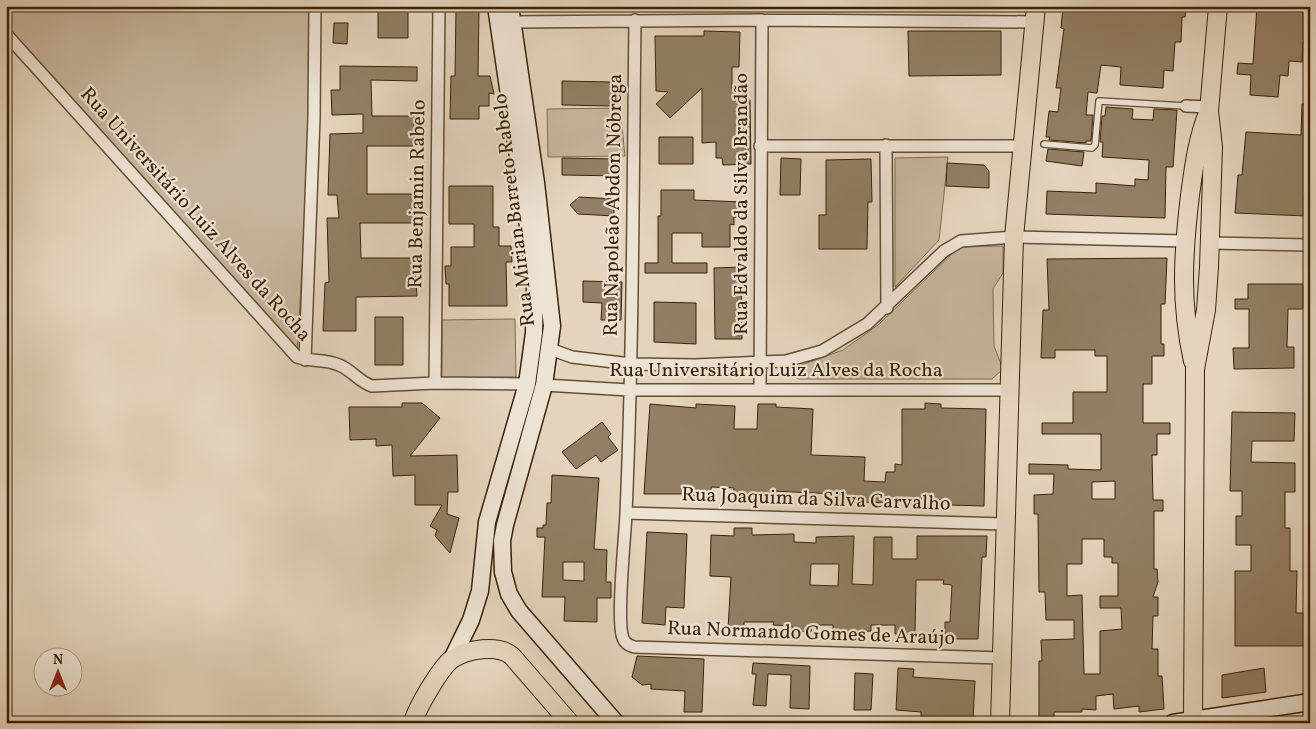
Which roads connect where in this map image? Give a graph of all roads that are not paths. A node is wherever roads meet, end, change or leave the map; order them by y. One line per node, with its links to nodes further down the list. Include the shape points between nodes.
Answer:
1 (315, 6): 22 (street)
2 (439, 6): 26 (street, Rua Benjamin Rabelo)
3 (496, 6): 27 (main road, Rua Mirian Barreto Rabelo, via 535,285 534,333)
4 (1218, 6): 11 (main road)
5 (511, 14): 7 (street); 21 (main road, Rua Mirian Barreto Rabelo, via 546,260 552,326)
6 (1036, 14): 8 (street); 15 (main road)
7 (635, 20): 8 (street); 23 (street, Rua Napoleão Abdon Nóbrega)
8 (762, 20): 14 (street, Rua Edvaldo da Silva Brandão)
9 (6, 34): 22 (street, Rua Universitário Luiz Alves da Rocha, via 290,350)
10 (1186, 106): 11 (street); 12 (lane, via 1099,101 1095,145 1092,148)
11 (1209, 109): 17 (main road, via 1197,145); 18 (main road, via 1213,147)
12 (1044, 144)
13 (886, 145): 14 (street); 15 (street); 20 (street)
14 (760, 146): 24 (street, Rua Edvaldo da Silva Brandão)
15 (1023, 146): 16 (main road)
16 (1014, 237): 17 (street); 20 (street, via 974,239 953,244); 31 (main road)
17 (1184, 241): 25 (main road, via 1184,310)
18 (1210, 243): 19 (street); 25 (main road, via 1206,310)
19 (1310, 245)
20 (887, 308): 24 (street, via 852,335 822,351 786,361)
21 (550, 349): 23 (street, via 572,357); 28 (main road, Rua Mirian Barreto Rabelo)
22 (305, 360): 26 (street, Rua Universitário Luiz Alves da Rocha, via 339,364 364,384 372,386)
23 (631, 364): 24 (street); 30 (street, Rua Napoleão Abdon Nóbrega)
24 (759, 364): 29 (street, Rua Edvaldo da Silva Brandão)
25 (1195, 369): 38 (main road)
26 (435, 383): 27 (street, Rua Universitário Luiz Alves da Rocha)
27 (527, 384): 36 (main road, Rua Mirian Barreto Rabelo, via 486,522 480,591 471,620)
28 (544, 386): 30 (street, Rua Universitário Luiz Alves da Rocha); 41 (main road, Rua Mirian Barreto Rabelo, via 504,525 503,572 509,594 519,611)
29 (760, 389): 30 (street, Rua Universitário Luiz Alves da Rocha); 31 (street, Rua Universitário Luiz Alves da Rocha)
30 (629, 390): 32 (street, Rua Napoleão Abdon Nóbrega)
31 (1008, 390): 33 (main road)
32 (626, 513): 33 (street, Rua Joaquim da Silva Carvalho); 34 (street, Rua Napoleão Abdon Nóbrega)
33 (1005, 524): 35 (main road)
34 (622, 637): 35 (street, Rua Normando Gomes de Araújo, via 634,647)
35 (1002, 658): 42 (main road)
36 (452, 659): 39 (main road, Rua Mirian Barreto Rabelo, via 442,670); 40 (main road, via 486,649 506,651)
37 (1310, 702): 38 (main road)
38 (1193, 721): 43 (main road)
39 (413, 723)
40 (570, 723)
41 (616, 723)
42 (1000, 723)
43 (1173, 723)

